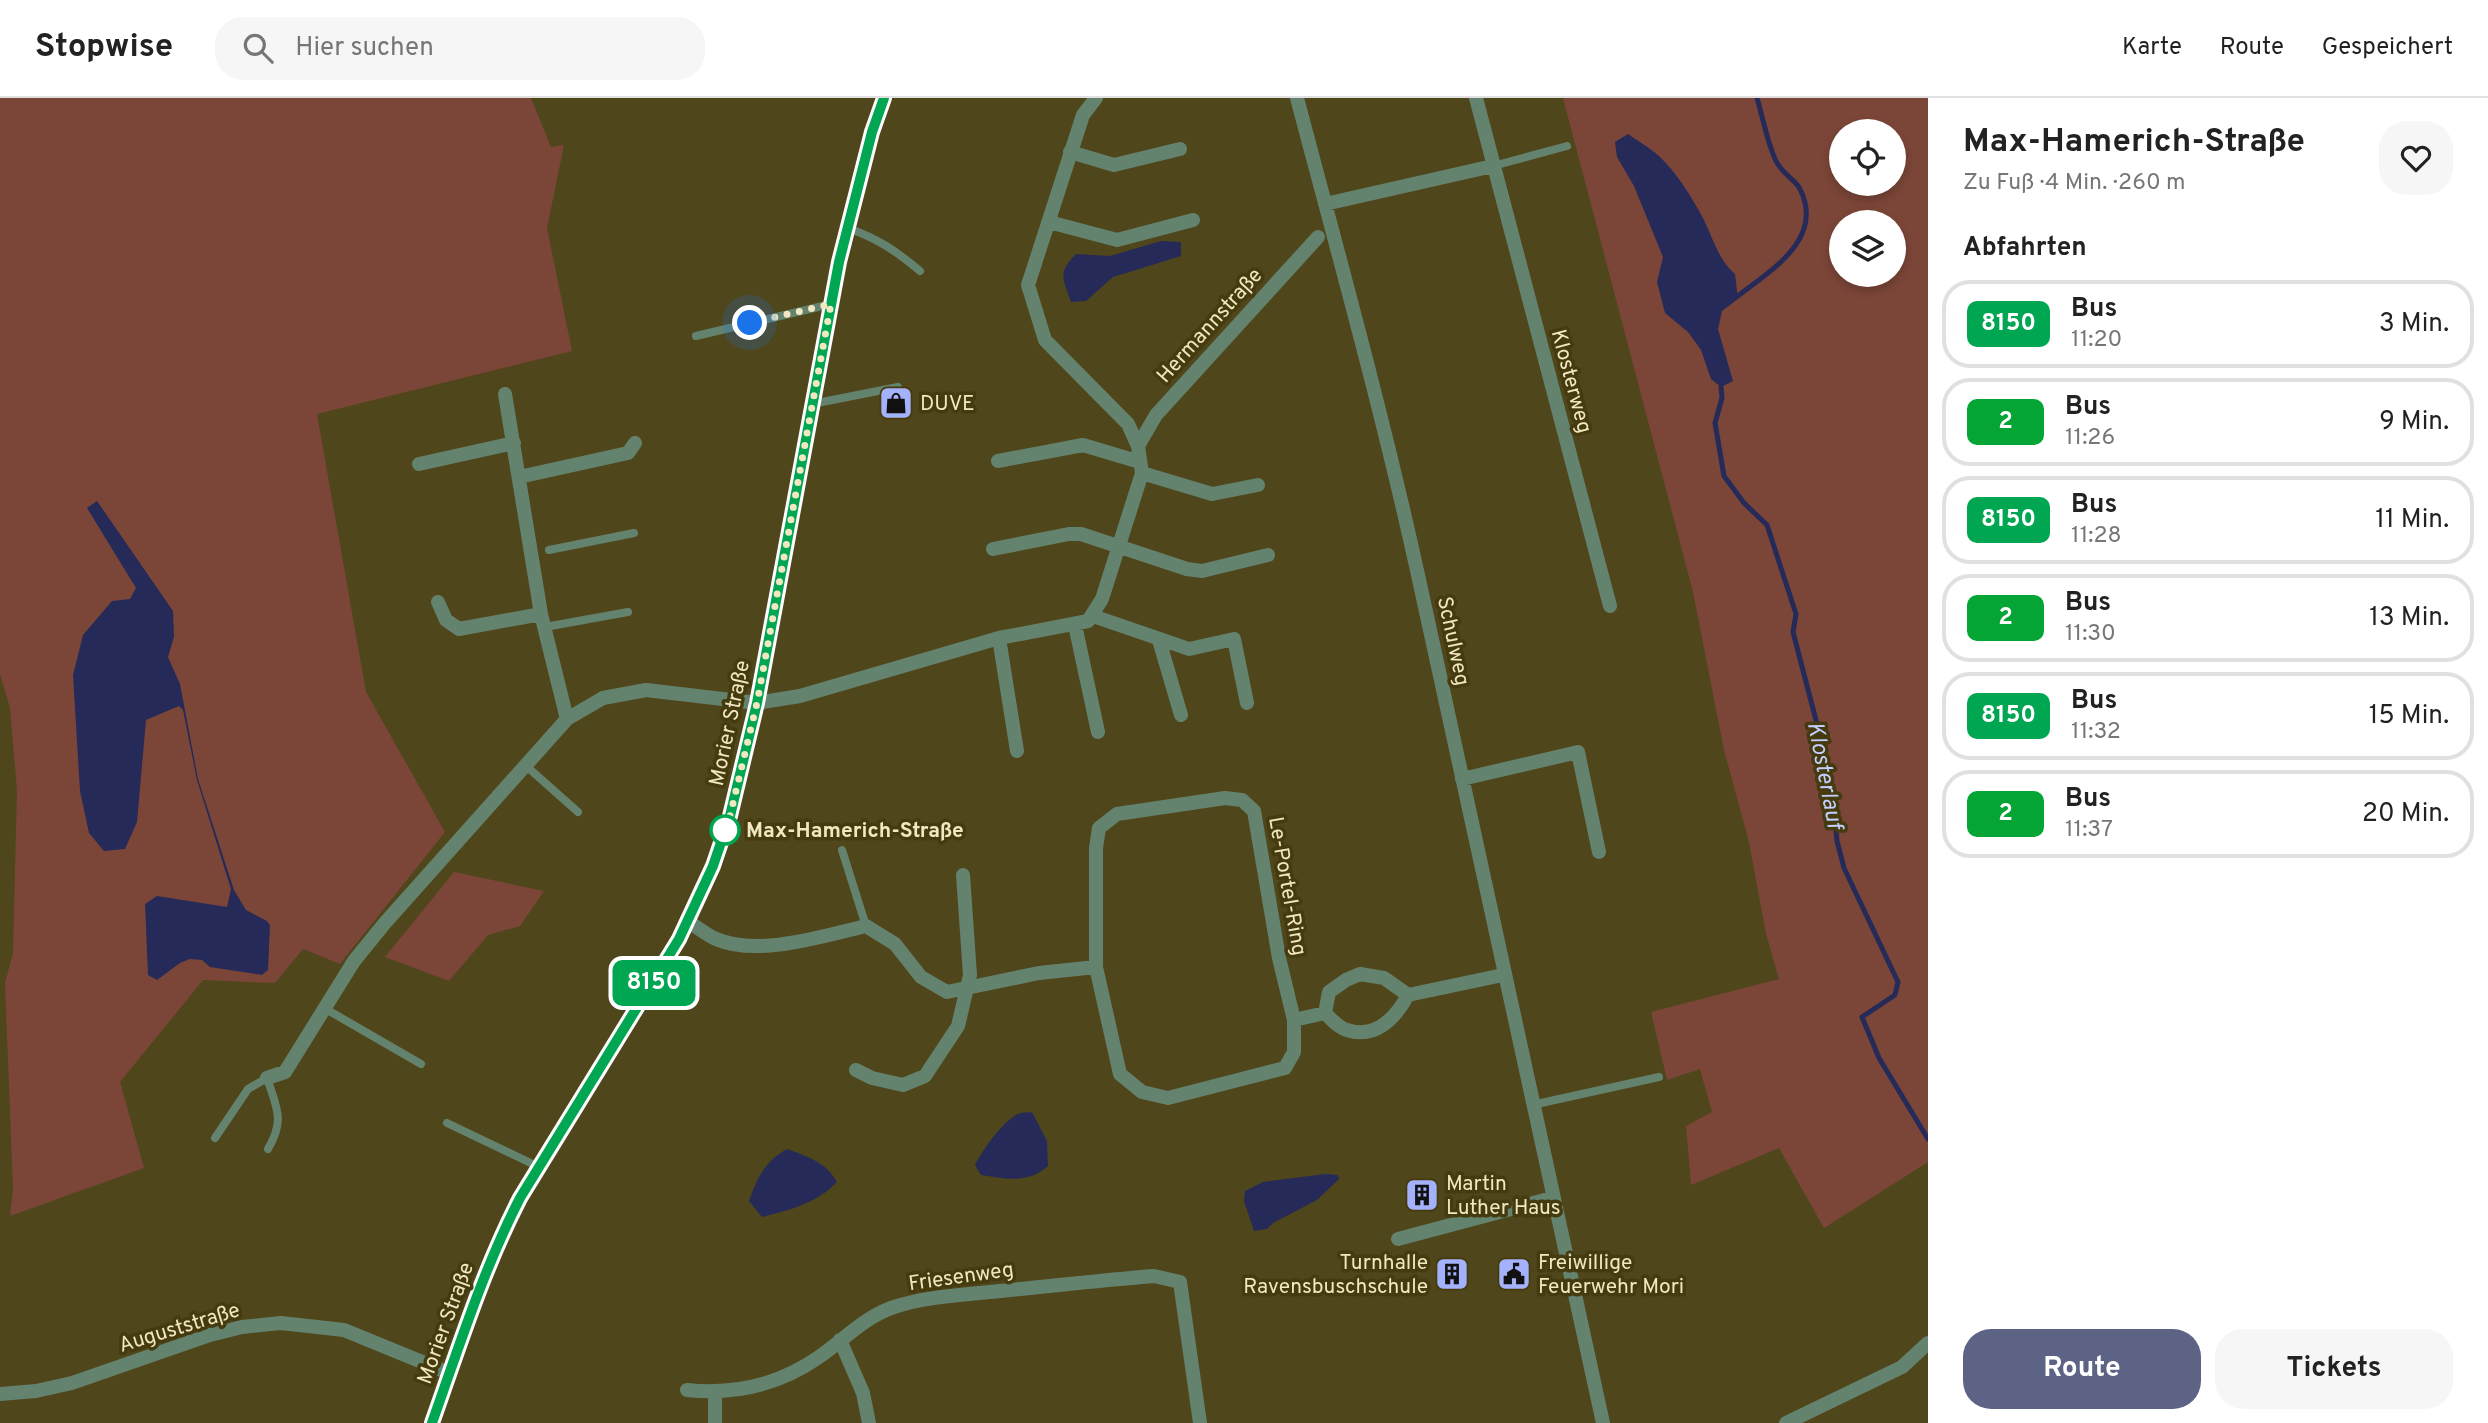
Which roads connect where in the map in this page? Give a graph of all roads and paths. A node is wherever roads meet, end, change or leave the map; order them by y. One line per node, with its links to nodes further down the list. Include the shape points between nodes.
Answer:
1 (884, 98): 12 (main road, Morier Straße)
2 (1096, 98): 7 (street, via 1083,115)
3 (1297, 98): 9 (street, Schulweg)
4 (1476, 98): 8 (street, Klosterweg)
5 (1567, 146): 8 (lane)
6 (1180, 149): 7 (street, via 1114,165)
7 (1070, 152): 11 (street)
8 (1493, 166): 9 (street); 34 (street, Klosterweg)
9 (1325, 204): 48 (street, Schulweg, via 1418,574)
10 (1193, 220): 11 (street, via 1117,240)
11 (1049, 222): 22 (street, via 1028,285 1045,340 1128,424)
12 (848, 228): 14 (lane, via 892,248); 15 (main road, Morier Straße)
13 (1318, 237): 22 (street, Hermannstraße, via 1156,415)
14 (920, 271)
15 (831, 304): 16 (lane); 19 (main road, Morier Straße)
16 (696, 336)
17 (898, 387): 19 (lane)
18 (505, 394): 20 (street)
19 (812, 404): 41 (main road, Morier Straße)
20 (514, 443): 24 (street); 26 (street)
21 (635, 443): 26 (street, via 628,453)
22 (1138, 446): 25 (street)
23 (998, 461): 25 (street, via 1083,445)
24 (419, 464)
25 (1141, 467): 27 (street, via 1212,494); 29 (street)
26 (519, 477): 37 (street)
27 (1258, 485)
28 (634, 533): 31 (lane)
29 (1119, 547): 30 (street, via 1069,534); 32 (street, via 1202,571); 36 (street)
30 (993, 549)
31 (549, 550)
32 (1268, 555)
33 (438, 602): 37 (street, via 446,620 459,629)
34 (1610, 606)
35 (628, 612): 37 (lane)
36 (1093, 616): 38 (street); 40 (street)
37 (543, 621): 44 (street)
38 (1075, 625): 39 (street); 45 (street)
39 (999, 638): 41 (street, via 800,696); 46 (street)
40 (1159, 640): 42 (street, via 1189,649 1234,639); 43 (street)
41 (757, 703): 44 (street, via 646,690 603,698); 53 (main road, Morier Straße, via 730,816)
42 (1247, 703)
43 (1181, 715)
44 (567, 719): 47 (street)
45 (1098, 732)
46 (1017, 751)
47 (525, 765): 49 (lane); 59 (street, via 384,924)
48 (1462, 779): 51 (street, via 1578,751); 56 (street, Schulweg)
49 (578, 812)
50 (842, 850): 54 (lane)
51 (1599, 852)
52 (963, 875): 57 (street, via 970,975)
53 (689, 922): 54 (street, via 716,939 743,946 765,946); 70 (main road, Morier Straße)
54 (866, 926): 57 (street, via 895,944 921,977 947,992)
55 (1096, 967): 57 (street, via 1039,973); 61 (street, Le-Portel-Ring, via 1120,1074 1142,1092 1168,1098 1285,1068 1294,1052); 61 (street, Le-Portel-Ring, via 1100,828 1117,814 1225,798 1242,800 1254,811)
56 (1503, 975): 58 (street); 66 (street, Schulweg)
57 (965, 989): 63 (street, via 958,1026 925,1076 903,1086)
58 (1408, 995): 60 (street, via 1401,1009 1370,1033 1345,1030); 60 (street, via 1384,978 1360,974 1329,992)
59 (324, 1008): 62 (lane); 65 (street, via 285,1072)
60 (1325, 1013): 61 (street)
61 (1294, 1020)
62 (421, 1064)
63 (856, 1070)
64 (1659, 1077): 66 (lane)
65 (267, 1078): 68 (lane, via 248,1089); 69 (lane, via 280,1119)
66 (1532, 1105): 71 (street, Schulweg)
67 (447, 1123): 70 (lane)
68 (215, 1138)
69 (268, 1150)
70 (539, 1167): 75 (main road, Morier Straße, via 491,1258)
71 (1552, 1198): 72 (street); 83 (street, Schulweg)
72 (1398, 1239)
73 (840, 1340): 77 (street, Friesenweg, via 775,1382); 81 (street, via 863,1393); 82 (street, Friesenweg, via 861,1323 893,1308 928,1299 1154,1276 1180,1282)
74 (1928, 1343): 84 (street, via 1902,1367)
75 (449, 1373): 78 (street, Auguststraße, via 344,1330 281,1323 210,1335 72,1383); 79 (main road, Morier Straße)
76 (687, 1390): 77 (street, Friesenweg)
77 (715, 1393): 80 (street)
78 (0, 1394)
79 (432, 1423)
80 (715, 1423)
81 (869, 1423)
82 (1200, 1423)
83 (1603, 1423)
84 (1786, 1423)

